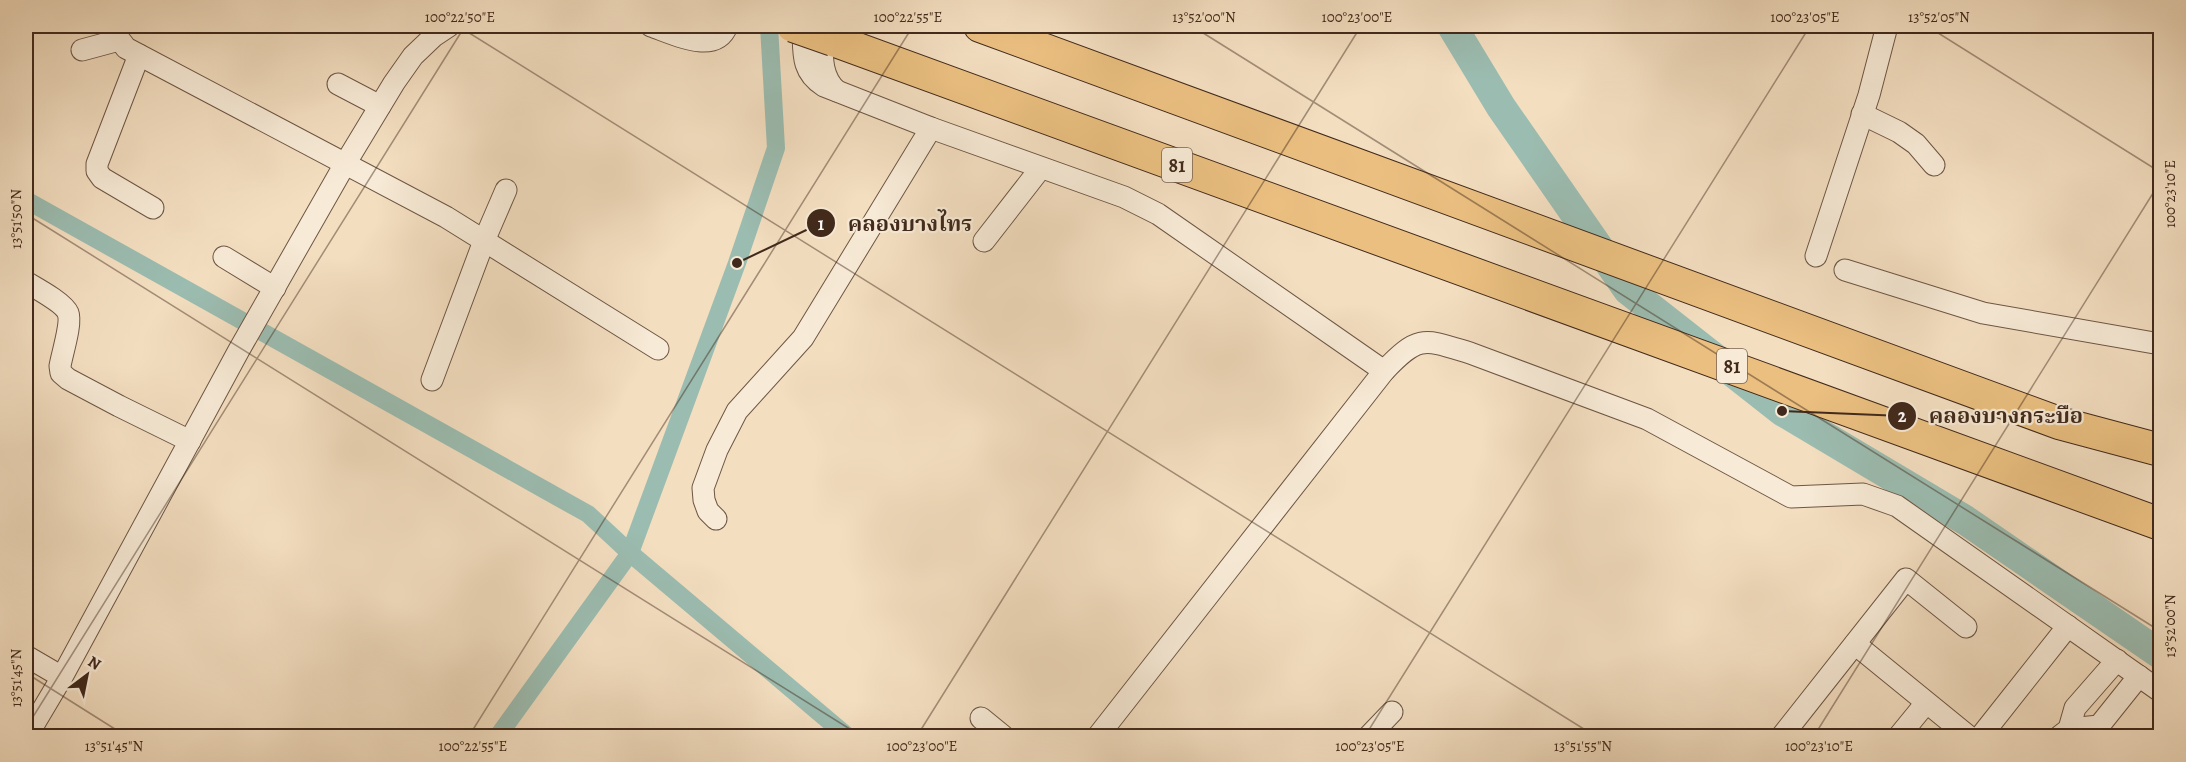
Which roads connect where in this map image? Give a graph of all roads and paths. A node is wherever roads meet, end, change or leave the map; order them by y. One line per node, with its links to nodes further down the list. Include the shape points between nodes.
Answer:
1 (651, 26): 11 (street)
2 (704, 26): 11 (street, via 697,33)
3 (727, 26): 11 (street, via 715,40)
4 (793, 26): 10 (highway, 81, bridge)
5 (803, 26): 15 (street, via 809,73)
6 (980, 26): 35 (highway)
7 (1887, 26): 17 (street)
8 (434, 29): 16 (street)
9 (118, 33): 12 (street); 13 (street, via 126,48)
10 (828, 33): 15 (street, via 825,75); 40 (highway, 81)
11 (678, 35)
12 (82, 51)
13 (139, 55): 19 (street); 23 (street, via 97,171 102,178)
14 (338, 84): 16 (street)
15 (843, 95): 18 (street)
16 (380, 106): 19 (street)
17 (1862, 114): 20 (street, via 1916,144); 26 (street)
18 (931, 128): 21 (street); 39 (street, via 803,338 737,411 703,488 708,511)
19 (345, 164): 24 (street); 30 (street)
20 (1934, 165)
21 (1040, 169): 25 (street); 33 (street, via 1124,197 1158,214)
22 (506, 190): 24 (street)
23 (153, 208)
24 (484, 241): 32 (street); 34 (street)
25 (984, 241)
26 (1816, 256)
27 (224, 257): 30 (street)
28 (1845, 270): 31 (street, via 1983,312)
29 (26, 282): 36 (street, via 61,304 68,313 60,366 68,379)
30 (275, 288): 36 (street)
31 (2160, 344)
32 (658, 349)
33 (1384, 371): 41 (street, via 1404,350 1423,341 1443,345 1647,419 1791,497 1863,494 1898,506); 57 (street)
34 (432, 380)
35 (2059, 423): 37 (highway); 38 (highway)
36 (190, 441): 47 (street)
37 (2160, 450)
38 (2160, 458)
39 (717, 519)
40 (2160, 524)
41 (2068, 626): 45 (street); 62 (street)
42 (1966, 627): 43 (street, via 1906,579)
43 (1855, 644): 49 (street); 59 (street)
44 (26, 656): 47 (street)
45 (2117, 660): 46 (street); 50 (street)
46 (2139, 676): 48 (street); 53 (street)
47 (62, 677): 55 (street)
48 (2160, 691)
49 (1926, 703): 60 (street); 61 (street)
50 (2075, 708): 53 (street); 54 (street)
51 (1392, 712): 58 (street)
52 (981, 718): 56 (street)
53 (2106, 731): 54 (street)
54 (2065, 733)
55 (27, 736)
56 (1003, 736)
57 (1098, 736)
58 (1369, 736)
59 (1782, 736)
60 (1899, 736)
61 (1968, 736)
62 (1981, 736)

